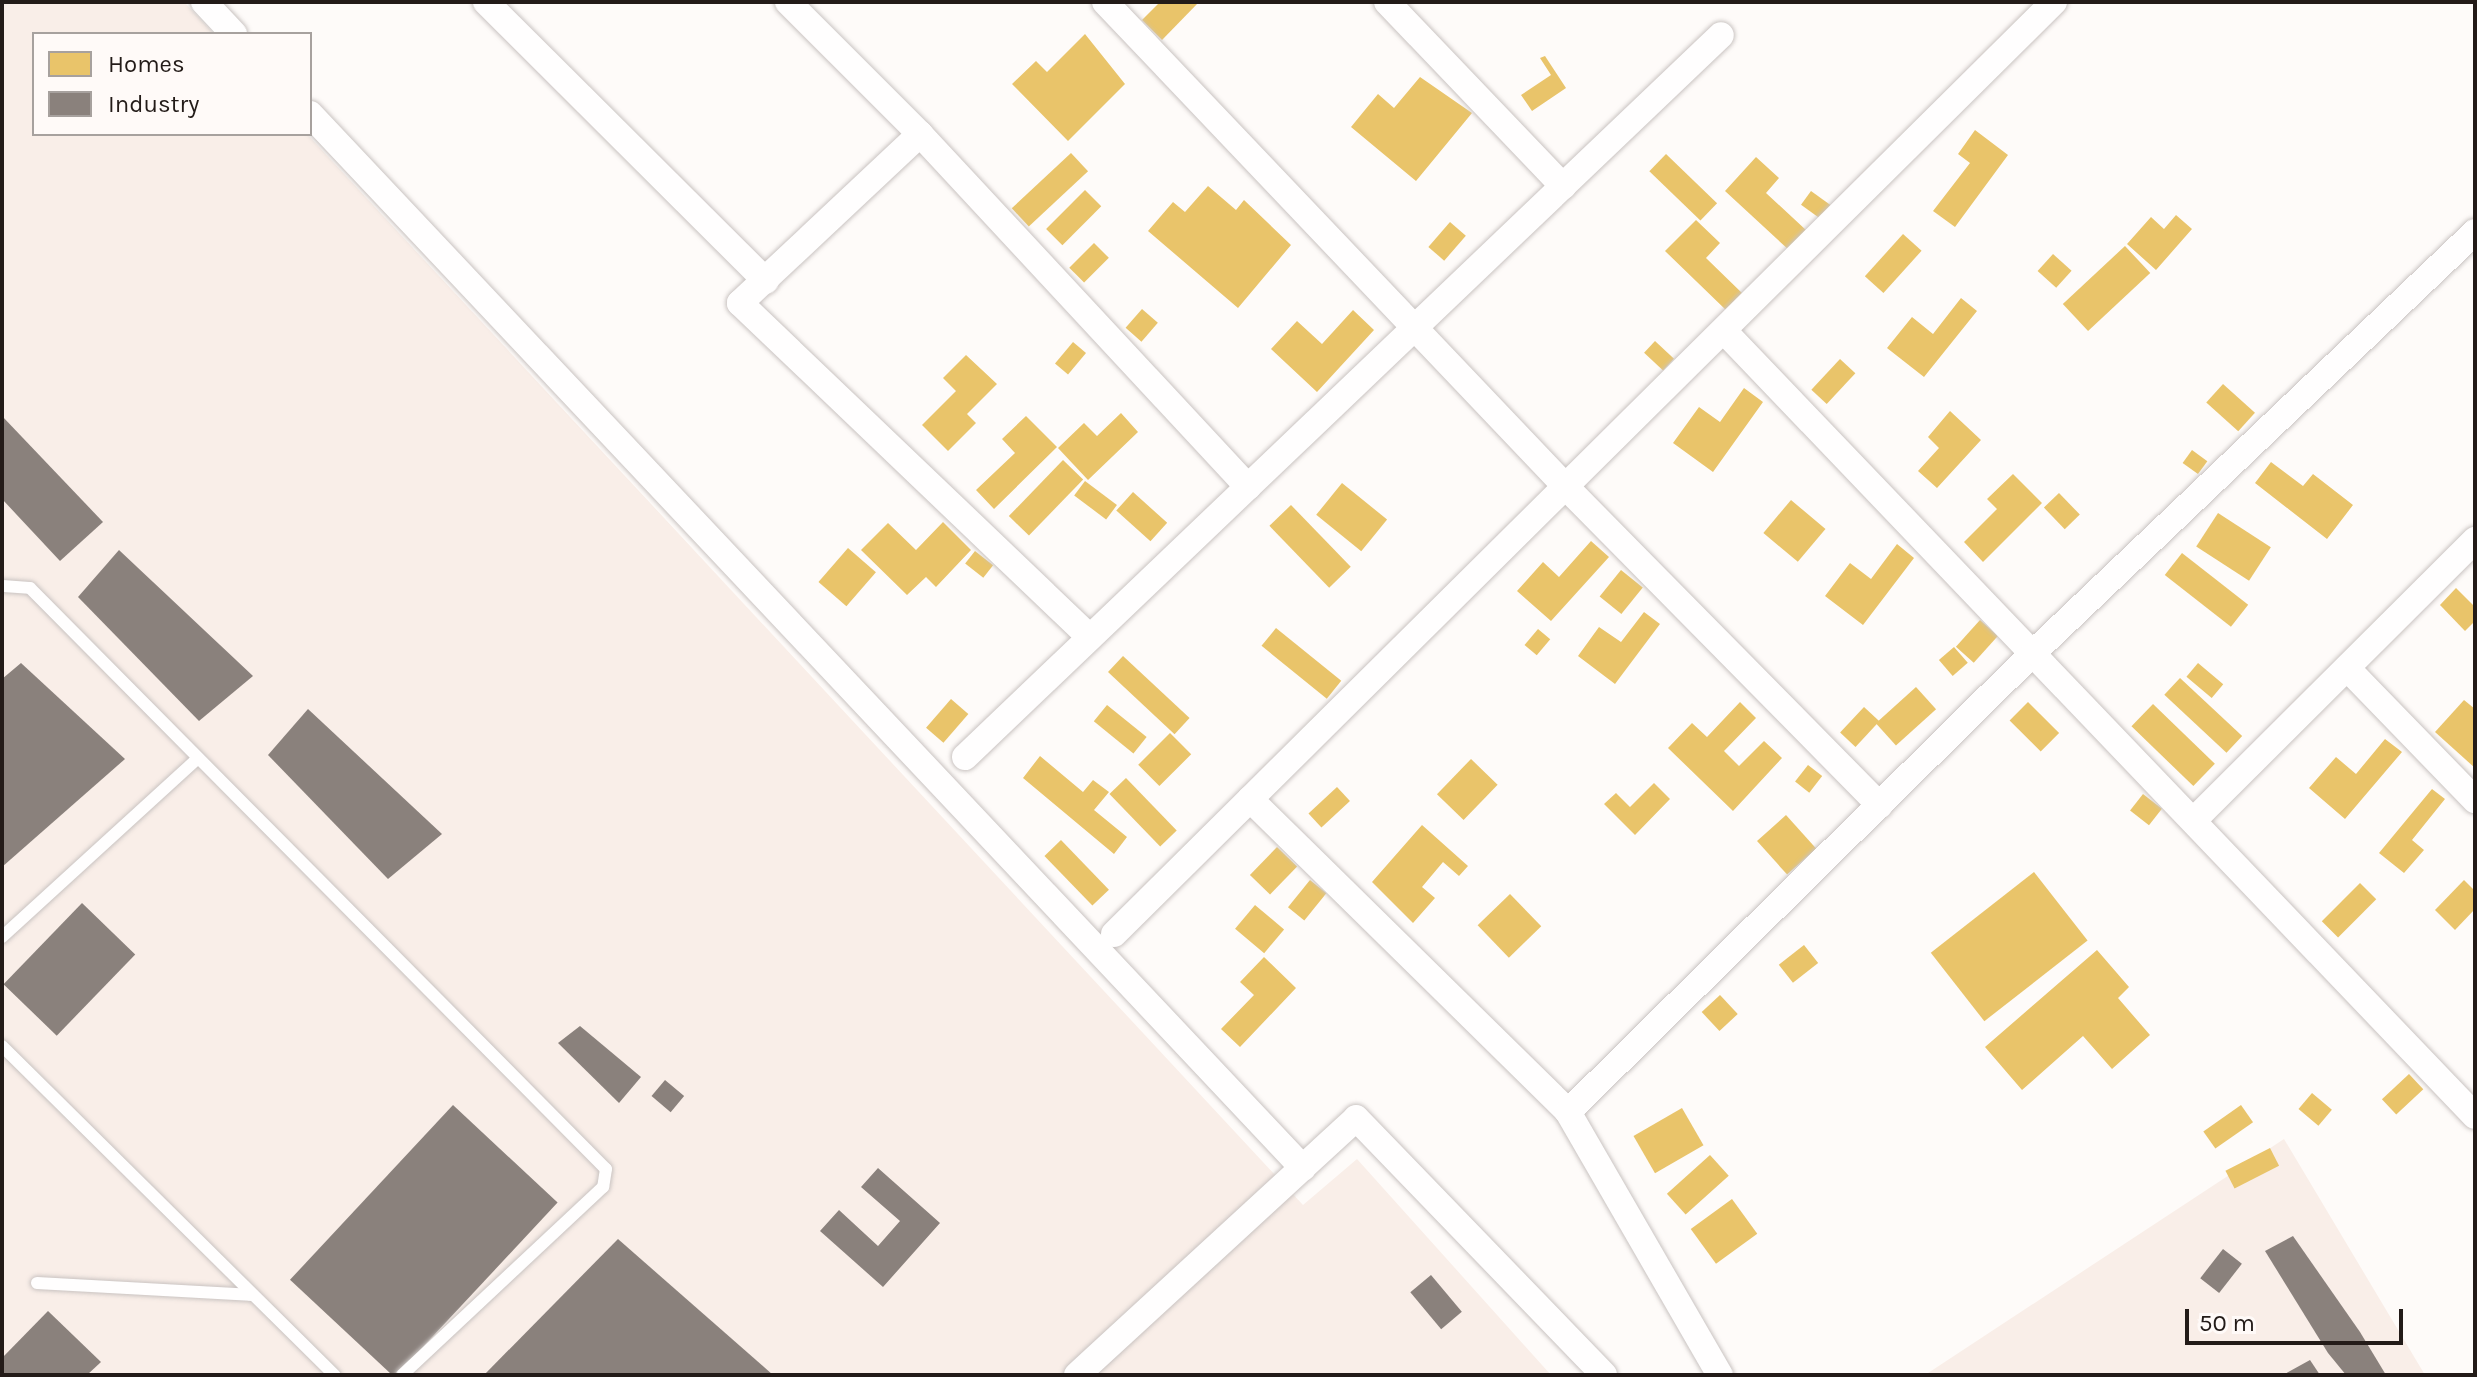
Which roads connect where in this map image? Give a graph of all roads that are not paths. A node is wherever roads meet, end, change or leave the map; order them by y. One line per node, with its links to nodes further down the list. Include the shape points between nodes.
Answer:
1 (204, 2): 7 (street)
2 (486, 2): 13 (street)
3 (788, 2): 10 (street)
4 (1105, 2): 14 (street)
5 (1387, 2): 11 (street)
6 (2054, 2): 15 (street)
7 (232, 32)
8 (1721, 35): 11 (street)
9 (312, 116): 34 (street)
10 (920, 134): 13 (street); 16 (street)
11 (1563, 186): 14 (street)
12 (2475, 232): 21 (street)
13 (766, 281): 20 (street, via 740,303)
14 (1415, 327): 16 (street); 17 (street)
15 (1724, 331): 17 (street); 21 (street)
16 (1248, 487): 20 (street)
17 (1566, 487): 25 (street); 27 (street)
18 (2475, 540): 22 (street)
19 (2, 586): 24 (lane, via 30,588)
20 (1090, 638): 23 (street)
21 (2034, 652): 27 (street); 28 (street)
22 (2347, 668): 26 (street); 28 (street)
23 (965, 757)
24 (198, 758): 30 (lane); 38 (lane, via 606,1169 603,1187)
25 (1250, 799): 29 (street); 32 (street)
26 (2475, 800)
27 (1880, 805): 32 (street)
28 (2194, 820): 33 (street)
29 (1114, 934)
30 (2, 937)
31 (2, 1046): 36 (lane)
32 (1568, 1112): 41 (street)
33 (2475, 1116)
34 (1303, 1168): 39 (street); 40 (street, via 1356,1118)
35 (37, 1283): 36 (lane)
36 (253, 1295): 37 (lane)
37 (335, 1375)
38 (402, 1375)
39 (1077, 1375)
40 (1604, 1375)
41 (1720, 1375)

